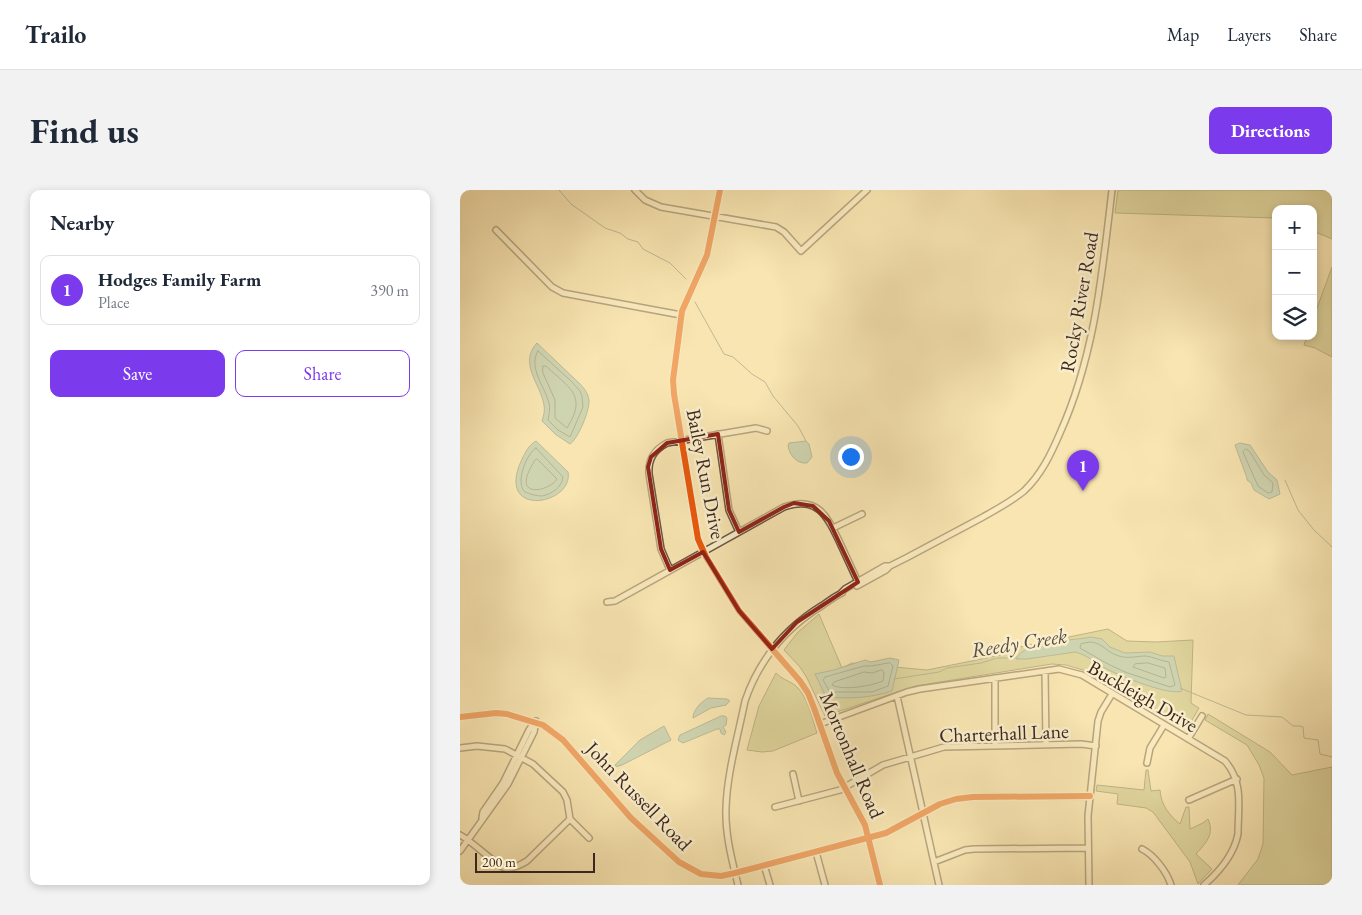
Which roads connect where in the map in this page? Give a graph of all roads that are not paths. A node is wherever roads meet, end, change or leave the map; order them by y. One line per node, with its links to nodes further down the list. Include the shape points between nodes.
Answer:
1 (635, 190): 5 (street, via 656,206)
2 (720, 190): 5 (street, Bailey Run Drive)
3 (868, 190): 5 (street, via 802,251 776,227)
4 (1112, 190): 15 (street, Rocky River Road, via 1091,341 1070,410 1042,469 1015,498)
5 (715, 216): 7 (street, Bailey Run Drive, via 707,255)
6 (496, 230): 7 (street, via 563,293)
7 (681, 315): 10 (street, Bailey Run Drive, via 673,380)
8 (766, 431): 9 (street, via 756,428)
9 (718, 434): 10 (street); 13 (street, via 729,510)
10 (681, 440): 14 (street, Bailey Run Drive, via 696,531); 16 (street, via 658,448 648,467 661,549)
11 (862, 514): 12 (street)
12 (833, 528): 13 (street, via 823,512 806,503 794,503); 17 (street)
13 (739, 532): 14 (street)
14 (704, 551): 16 (street); 20 (street, Bailey Run Drive, via 728,595)
15 (890, 566): 17 (street, Rocky River Road); 18 (street, Rocky River Road)
16 (670, 570): 19 (street, via 615,601)
17 (858, 582): 18 (street, Rocky River Road)
18 (840, 594): 20 (street, Rocky River Road, via 797,622)
19 (607, 602)
20 (772, 649): 28 (street, Mortonhall Road, via 808,693); 57 (street, Rocky River Road, via 755,676 745,701 728,785 726,818)
21 (1046, 671): 22 (street, Buckleigh Drive); 23 (street, Buckleigh Drive, via 1059,669 1082,675); 32 (street)
22 (995, 678): 24 (street, Buckleigh Drive, via 920,689); 31 (street)
23 (1112, 694): 29 (street, Buckleigh Drive); 33 (street, via 1098,721)
24 (897, 696): 28 (street, Buckleigh Drive); 36 (street)
25 (1202, 716): 30 (street)
26 (460, 717): 27 (street, John Russell Road, via 496,713)
27 (536, 722): 35 (street, via 534,732); 57 (street, John Russell Road, via 563,740 631,818 679,862 701,874 721,876)
28 (820, 724): 40 (street, Mortonhall Road)
29 (1164, 725): 30 (street, Buckleigh Drive); 37 (street, via 1150,748)
30 (1188, 739): 39 (street, Buckleigh Drive, via 1225,761)
31 (995, 745): 32 (street, Charterhall Lane); 36 (street, Charterhall Lane, via 944,747)
32 (1046, 745): 33 (street, Charterhall Lane)
33 (1096, 746): 41 (street)
34 (460, 748): 35 (street, via 489,746)
35 (519, 756): 46 (street, via 533,764 563,792); 50 (street, via 508,784)
36 (910, 757): 40 (street, Charterhall Lane, via 883,765); 45 (street)
37 (1147, 763)
38 (793, 774): 42 (street)
39 (1237, 779): 43 (street); 65 (street, via 1238,834 1235,849)
40 (845, 788): 42 (street, Charterhall Lane); 49 (street, Mortonhall Road, via 861,816)
41 (1090, 796): 45 (street, John Russell Road, via 974,796 940,804); 51 (street)
42 (799, 800): 44 (street, Charterhall Lane)
43 (1189, 800)
44 (775, 807)
45 (923, 814): 49 (street, John Russell Road, via 886,833); 55 (street)
46 (570, 819): 48 (street); 50 (street, via 519,866 501,866)
47 (460, 835): 50 (street)
48 (589, 838)
49 (868, 838): 54 (street, John Russell Road); 61 (street, Mortonhall Road)
50 (468, 839): 53 (street)
51 (1088, 848): 55 (street, via 974,849); 63 (street)
52 (1142, 849): 64 (street, via 1150,853)
53 (460, 851)
54 (816, 852): 56 (street, John Russell Road); 60 (street)
55 (934, 862): 62 (street)
56 (764, 865): 57 (street, John Russell Road); 59 (street)
57 (735, 873): 58 (street, Rocky River Road)
58 (738, 885)
59 (770, 885)
60 (825, 885)
61 (880, 885)
62 (939, 885)
63 (1089, 885)
64 (1171, 885)
65 (1204, 885)

